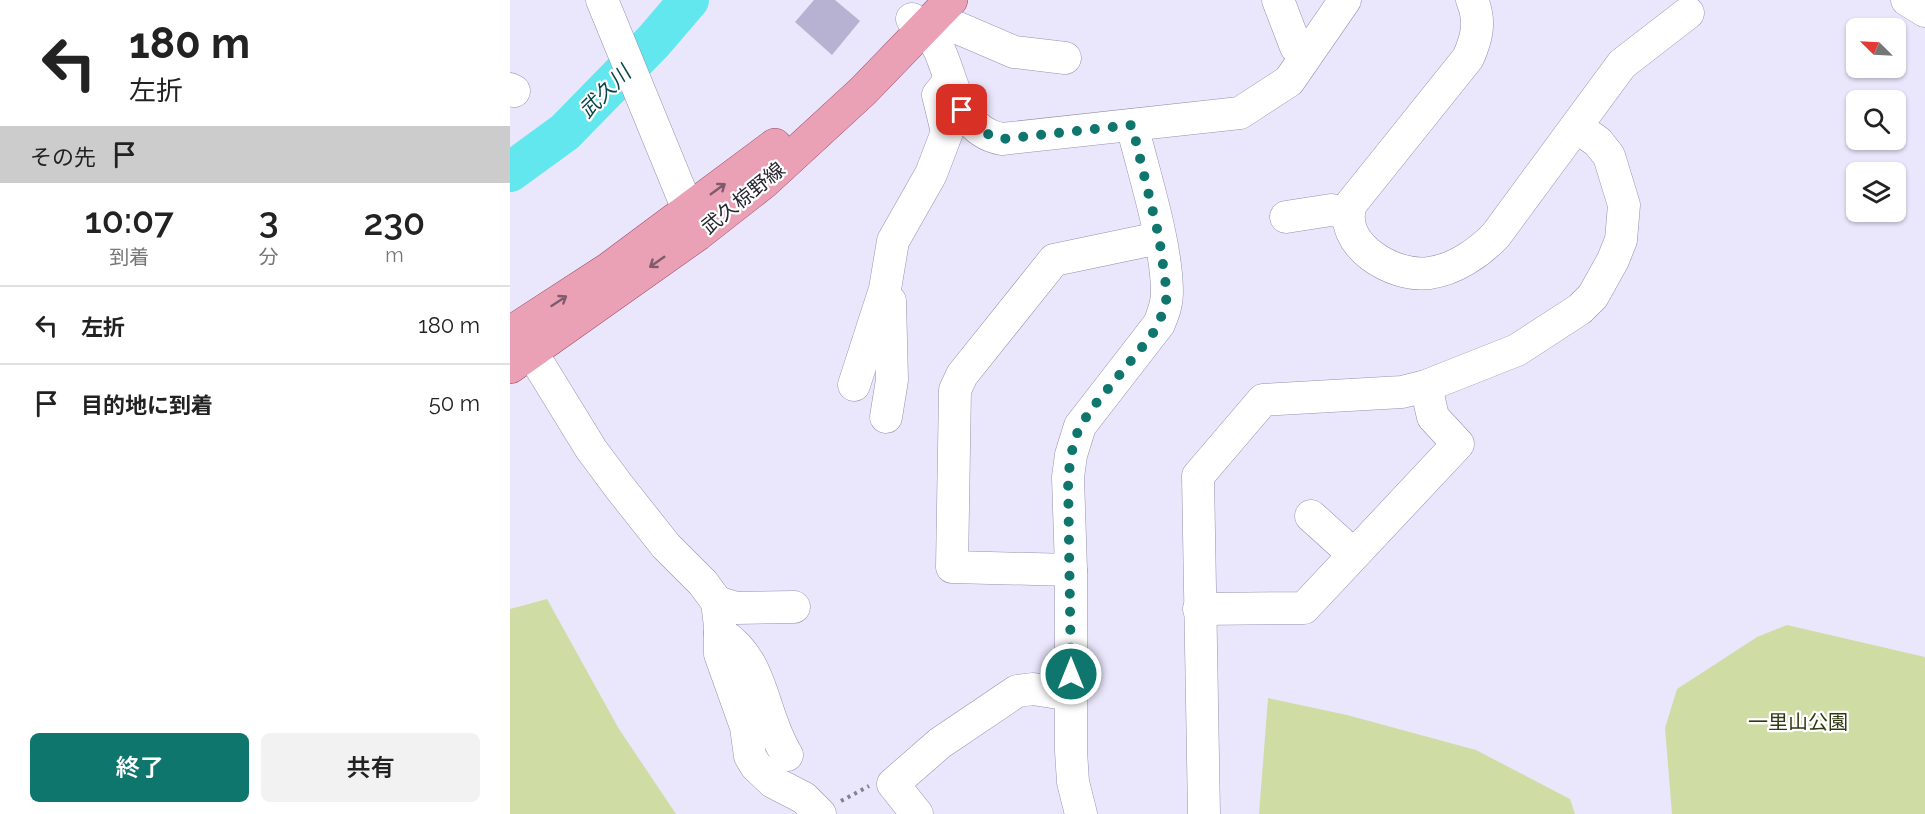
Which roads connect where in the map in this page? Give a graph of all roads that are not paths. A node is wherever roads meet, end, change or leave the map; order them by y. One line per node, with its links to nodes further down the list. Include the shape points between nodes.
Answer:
1 (602, 0): 17 (street)
2 (951, 0): 9 (main road, 武久椋野線)
3 (1278, 0): 10 (street, via 1296,47)
4 (1345, 0): 10 (street)
5 (1472, 0): 15 (street, via 1478,29 1468,58 1351,204)
6 (1907, 0): 7 (street)
7 (1925, 10)
8 (1688, 12): 14 (street, via 1622,64)
9 (922, 16): 11 (street, via 1014,52); 12 (street); 17 (main road, 武久椋野線, via 863,92 764,183)
10 (1305, 56): 13 (street, via 1289,81 1240,113)
11 (1065, 58)
12 (950, 80): 13 (street, via 962,110 992,137); 19 (street, via 938,95 947,132 944,144 893,241)
13 (1132, 125): 18 (street)
14 (1577, 127): 15 (street, via 1496,236 1483,249 1448,267 1429,273 1413,272 1380,261 1360,244); 22 (street, via 1609,156 1624,205 1621,240 1605,277 1593,296 1566,320 1517,350)
15 (1348, 213): 16 (street, via 1331,210)
16 (1286, 217)
17 (692, 222): 20 (main road, 武久椋野線)
18 (1159, 237): 26 (street, via 1167,293 1165,309 1152,335 1089,412 1074,439 1068,477); 26 (street, via 1054,260 962,375 956,390 952,567)
19 (889, 273): 21 (street); 23 (street, via 892,380)
20 (516, 346): 27 (street, via 620,488)
21 (854, 385)
22 (1425, 386): 25 (street, via 1434,417 1458,444); 29 (street, via 1402,392 1263,400 1198,476)
23 (886, 417)
24 (1311, 516): 25 (street)
25 (1353, 554): 29 (street, via 1304,608)
26 (1071, 570): 31 (street)
27 (717, 603): 28 (street, via 736,608); 30 (street)
28 (794, 607)
29 (1199, 609): 36 (street)
30 (720, 633): 32 (street, via 739,647 752,666); 33 (street, via 720,654 746,727 750,756 768,778 804,798)
31 (1071, 695): 34 (street, via 1033,689 1017,691 940,743 893,784); 35 (street, via 1073,782)
32 (786, 755)
33 (820, 814)
34 (917, 814)
35 (1082, 814)
36 (1204, 814)

